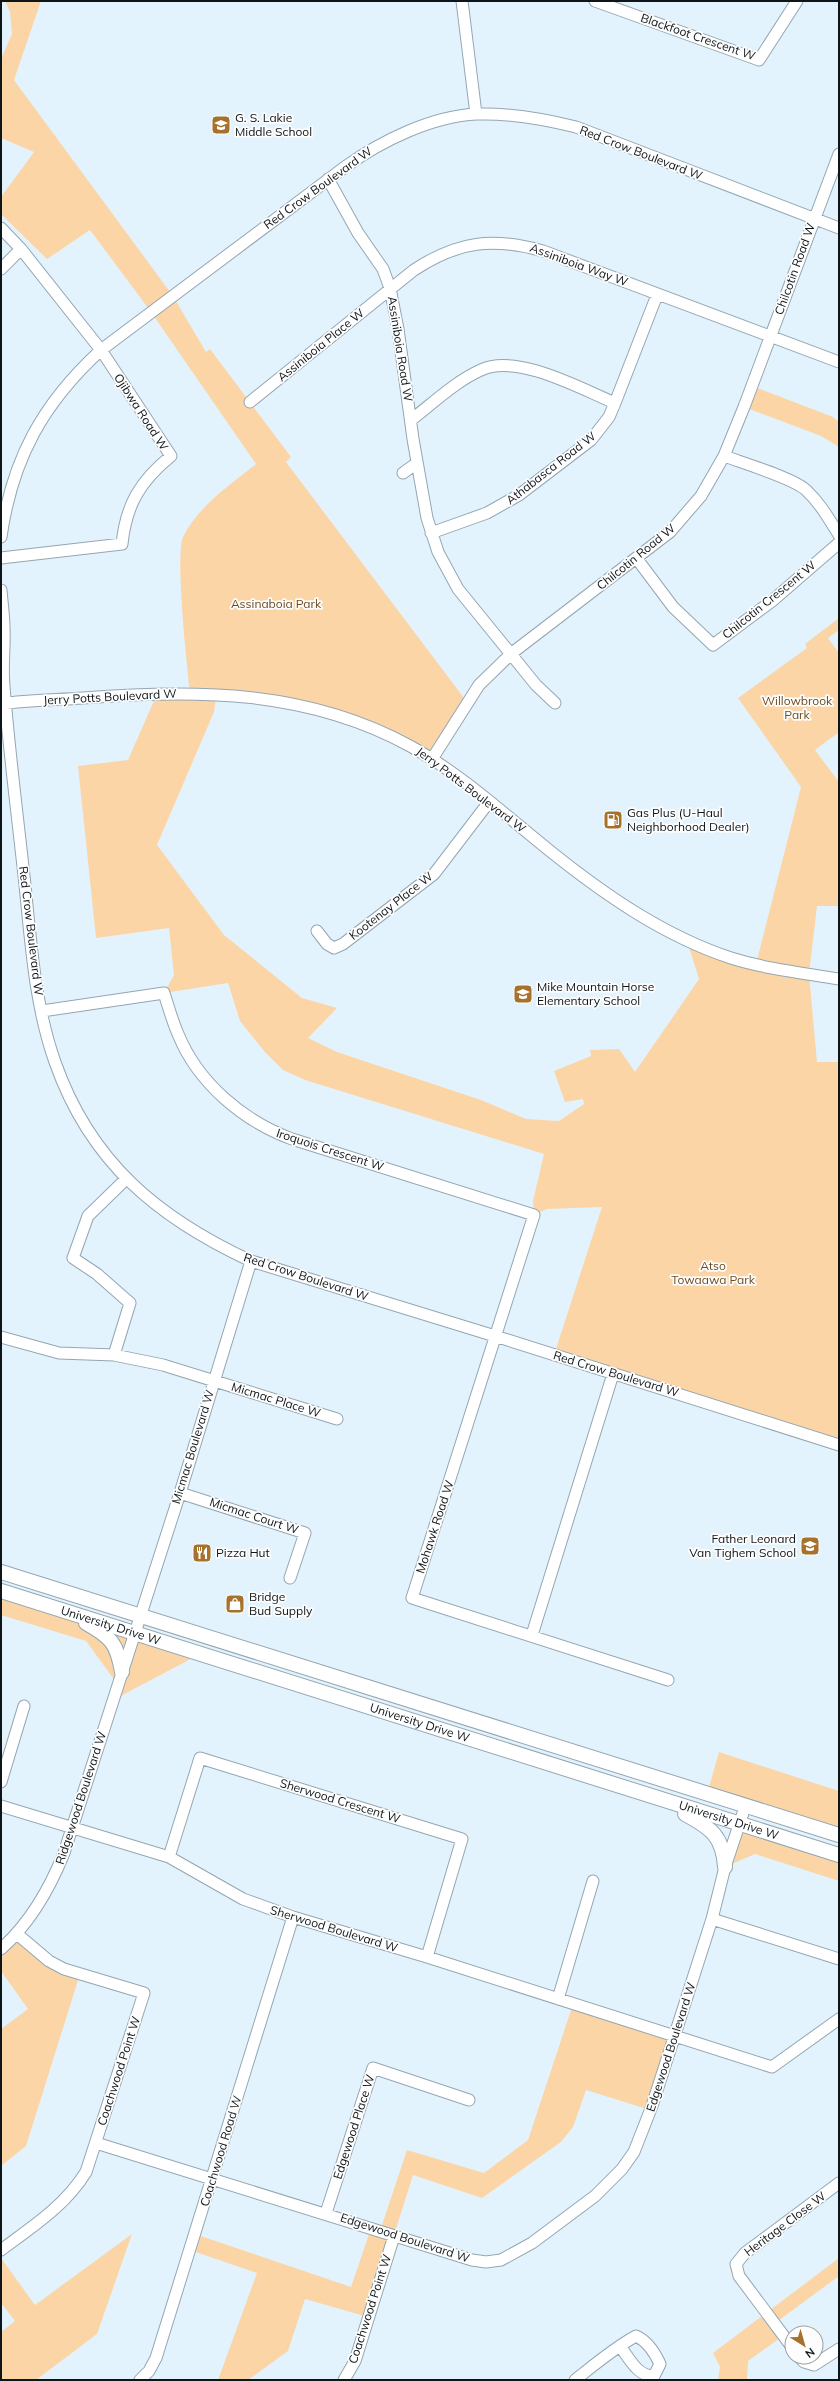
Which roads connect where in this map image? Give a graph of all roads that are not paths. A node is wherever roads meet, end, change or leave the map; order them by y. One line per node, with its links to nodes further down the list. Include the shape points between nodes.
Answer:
1 (462, 1): 4 (street)
2 (595, 1): 3 (street, Blackfoot Crescent W, via 759,60)
3 (797, 1)
4 (476, 114): 6 (street, Red Crow Boulevard W, via 437,122 388,140); 7 (street, Red Crow Boulevard W, via 529,117 576,128)
5 (839, 154): 7 (street, Chilcotin Road W)
6 (328, 179): 12 (street, Assiniboia Road W, via 358,233 382,269); 15 (street, Red Crow Boulevard W)
7 (813, 219): 9 (street, Red Crow Boulevard W); 14 (street, Chilcotin Road W)
8 (1, 228): 10 (street, Ojibwa Road W)
9 (839, 228)
10 (21, 248): 11 (street); 15 (street, Ojibwa Road W)
11 (1, 269)
12 (390, 288): 13 (street, Assiniboia Way W, via 433,257 452,249 469,244 504,242 543,251); 17 (street, Assiniboia Place W); 19 (street, Assiniboia Road W)
13 (657, 294): 14 (street, Assiniboia Way W); 18 (street, Athabasca Road W)
14 (771, 336): 16 (street, Assiniboia Way W); 20 (street, Chilcotin Road W)
15 (101, 350): 25 (street, Red Crow Boulevard W, via 48,407 25,449 8,496); 27 (street, Ojibwa Road W, via 171,456 140,486 124,527 122,544)
16 (839, 362)
17 (250, 402)
18 (615, 403): 19 (street, via 542,374 508,365 482,370); 23 (street, Athabasca Road W, via 609,417 591,440 505,505)
19 (411, 420): 21 (street, Assiniboia Road W)
20 (724, 456): 24 (street, via 792,481 805,489 825,512); 28 (street, Chilcotin Road W, via 701,496 686,514 670,532)
21 (417, 463): 22 (street); 23 (street, Assiniboia Road W)
22 (403, 473)
23 (431, 533): 30 (street, Assiniboia Road W, via 458,589)
24 (839, 535)
25 (1, 537)
26 (839, 543): 28 (street, Chilcotin Crescent W, via 772,601 713,645 672,607)
27 (1, 558)
28 (637, 559): 30 (street, Chilcotin Road W)
29 (1, 590): 32 (street, Red Crow Boulevard W, via 4,627)
30 (512, 653): 31 (street, Assiniboia Road W, via 536,685); 33 (street, Chilcotin Road W, via 479,685)
31 (555, 703)
32 (3, 704): 33 (street, Jerry Potts Boulevard W, via 154,692 280,700 355,721 399,740); 37 (street, Red Crow Boulevard W, via 35,974)
33 (432, 759): 34 (street, Jerry Potts Boulevard W)
34 (489, 802): 35 (street, Kootenay Place W, via 434,874 343,944 334,948 327,944); 36 (street, Jerry Potts Boulevard W, via 591,881 668,932 731,958 776,969)
35 (317, 931)
36 (839, 979)
37 (42, 1012): 38 (street, Red Crow Boulevard W, via 54,1061 64,1085 92,1136); 40 (street, Iroquois Crescent W, via 164,993 178,1034 188,1053 235,1109 255,1122 292,1139 534,1215)
38 (126, 1179): 39 (street, Red Crow Boulevard W, via 144,1197 191,1231 214,1245); 42 (street, via 88,1216 73,1258 97,1274 130,1303)
39 (251, 1261): 40 (street, Red Crow Boulevard W); 44 (street, Micmac Boulevard W)
40 (495, 1336): 43 (street, Red Crow Boulevard W); 54 (street, Mohawk Road W, via 412,1598)
41 (1, 1337): 42 (street, Micmac Place W, via 59,1353)
42 (114, 1355): 44 (street, Micmac Place W, via 163,1365)
43 (613, 1374): 46 (street, Red Crow Boulevard W); 54 (street)
44 (214, 1381): 45 (street, Micmac Place W); 47 (street, Micmac Boulevard W)
45 (338, 1419)
46 (839, 1445)
47 (180, 1493): 49 (street, Micmac Court W, via 305,1533); 52 (street, Micmac Boulevard W)
48 (1, 1572): 52 (main road, University Drive W)
49 (290, 1578)
50 (1, 1591): 51 (main road, University Drive W)
51 (63, 1610): 53 (main road, University Drive W); 55 (main road, via 110,1639 119,1653)
52 (140, 1615): 53 (street, Micmac Boulevard W); 61 (main road, University Drive W)
53 (134, 1632): 55 (street, Ridgewood Boulevard W); 59 (main road, University Drive W)
54 (532, 1635): 56 (street, Mohawk Road W)
55 (122, 1672): 63 (street, Ridgewood Boulevard W)
56 (668, 1680)
57 (24, 1706): 58 (street)
58 (1, 1782)
59 (662, 1801): 62 (main road, University Drive W); 67 (main road, via 716,1834 724,1850)
60 (1, 1806): 63 (street, Sherwood Boulevard W)
61 (746, 1807): 62 (street, Edgewood Boulevard W); 64 (main road, University Drive W)
62 (739, 1825): 65 (main road, University Drive W); 67 (street, Edgewood Boulevard W)
63 (72, 1829): 66 (street, Sherwood Boulevard W); 71 (street, Ridgewood Boulevard W, via 56,1874 34,1912)
64 (839, 1835)
65 (839, 1855)
66 (169, 1857): 69 (street, Sherwood Boulevard W, via 243,1898); 73 (street, Sherwood Crescent W, via 200,1758 462,1839)
67 (725, 1867): 70 (street, Edgewood Boulevard W)
68 (593, 1881): 75 (street)
69 (293, 1917): 73 (street, Sherwood Boulevard W); 80 (street, Coachwood Road W)
70 (712, 1919): 74 (street); 77 (street, Edgewood Boulevard W)
71 (17, 1934): 72 (street, Ridgewood Boulevard W); 79 (street, Coachwood Point W, via 49,1961 64,1969 144,1993)
72 (1, 1949)
73 (427, 1957): 75 (street, Sherwood Boulevard W)
74 (839, 1959)
75 (558, 1999): 77 (street, Sherwood Boulevard W)
76 (839, 2019): 77 (street, Sherwood Boulevard W, via 772,2067)
77 (674, 2036): 83 (street, Edgewood Boulevard W, via 642,2133 630,2157 610,2183 532,2243 501,2260 486,2262)
78 (470, 2100): 82 (street, Edgewood Place W, via 373,2068)
79 (96, 2143): 80 (street, Edgewood Boulevard W); 84 (street, Coachwood Point W, via 86,2172 68,2197)
80 (212, 2179): 82 (street, Edgewood Boulevard W); 89 (street, Coachwood Road W, via 156,2358)
81 (839, 2183): 85 (street, Heritage Close W, via 745,2253 736,2264 739,2276)
82 (326, 2213): 83 (street, Edgewood Boulevard W)
83 (394, 2236): 90 (street, Coachwood Point W, via 355,2361)
84 (1, 2250)
85 (784, 2336)
86 (620, 2346): 91 (street)
87 (839, 2349): 88 (street)
88 (824, 2359)
89 (140, 2380)
90 (344, 2380)
91 (575, 2380)

